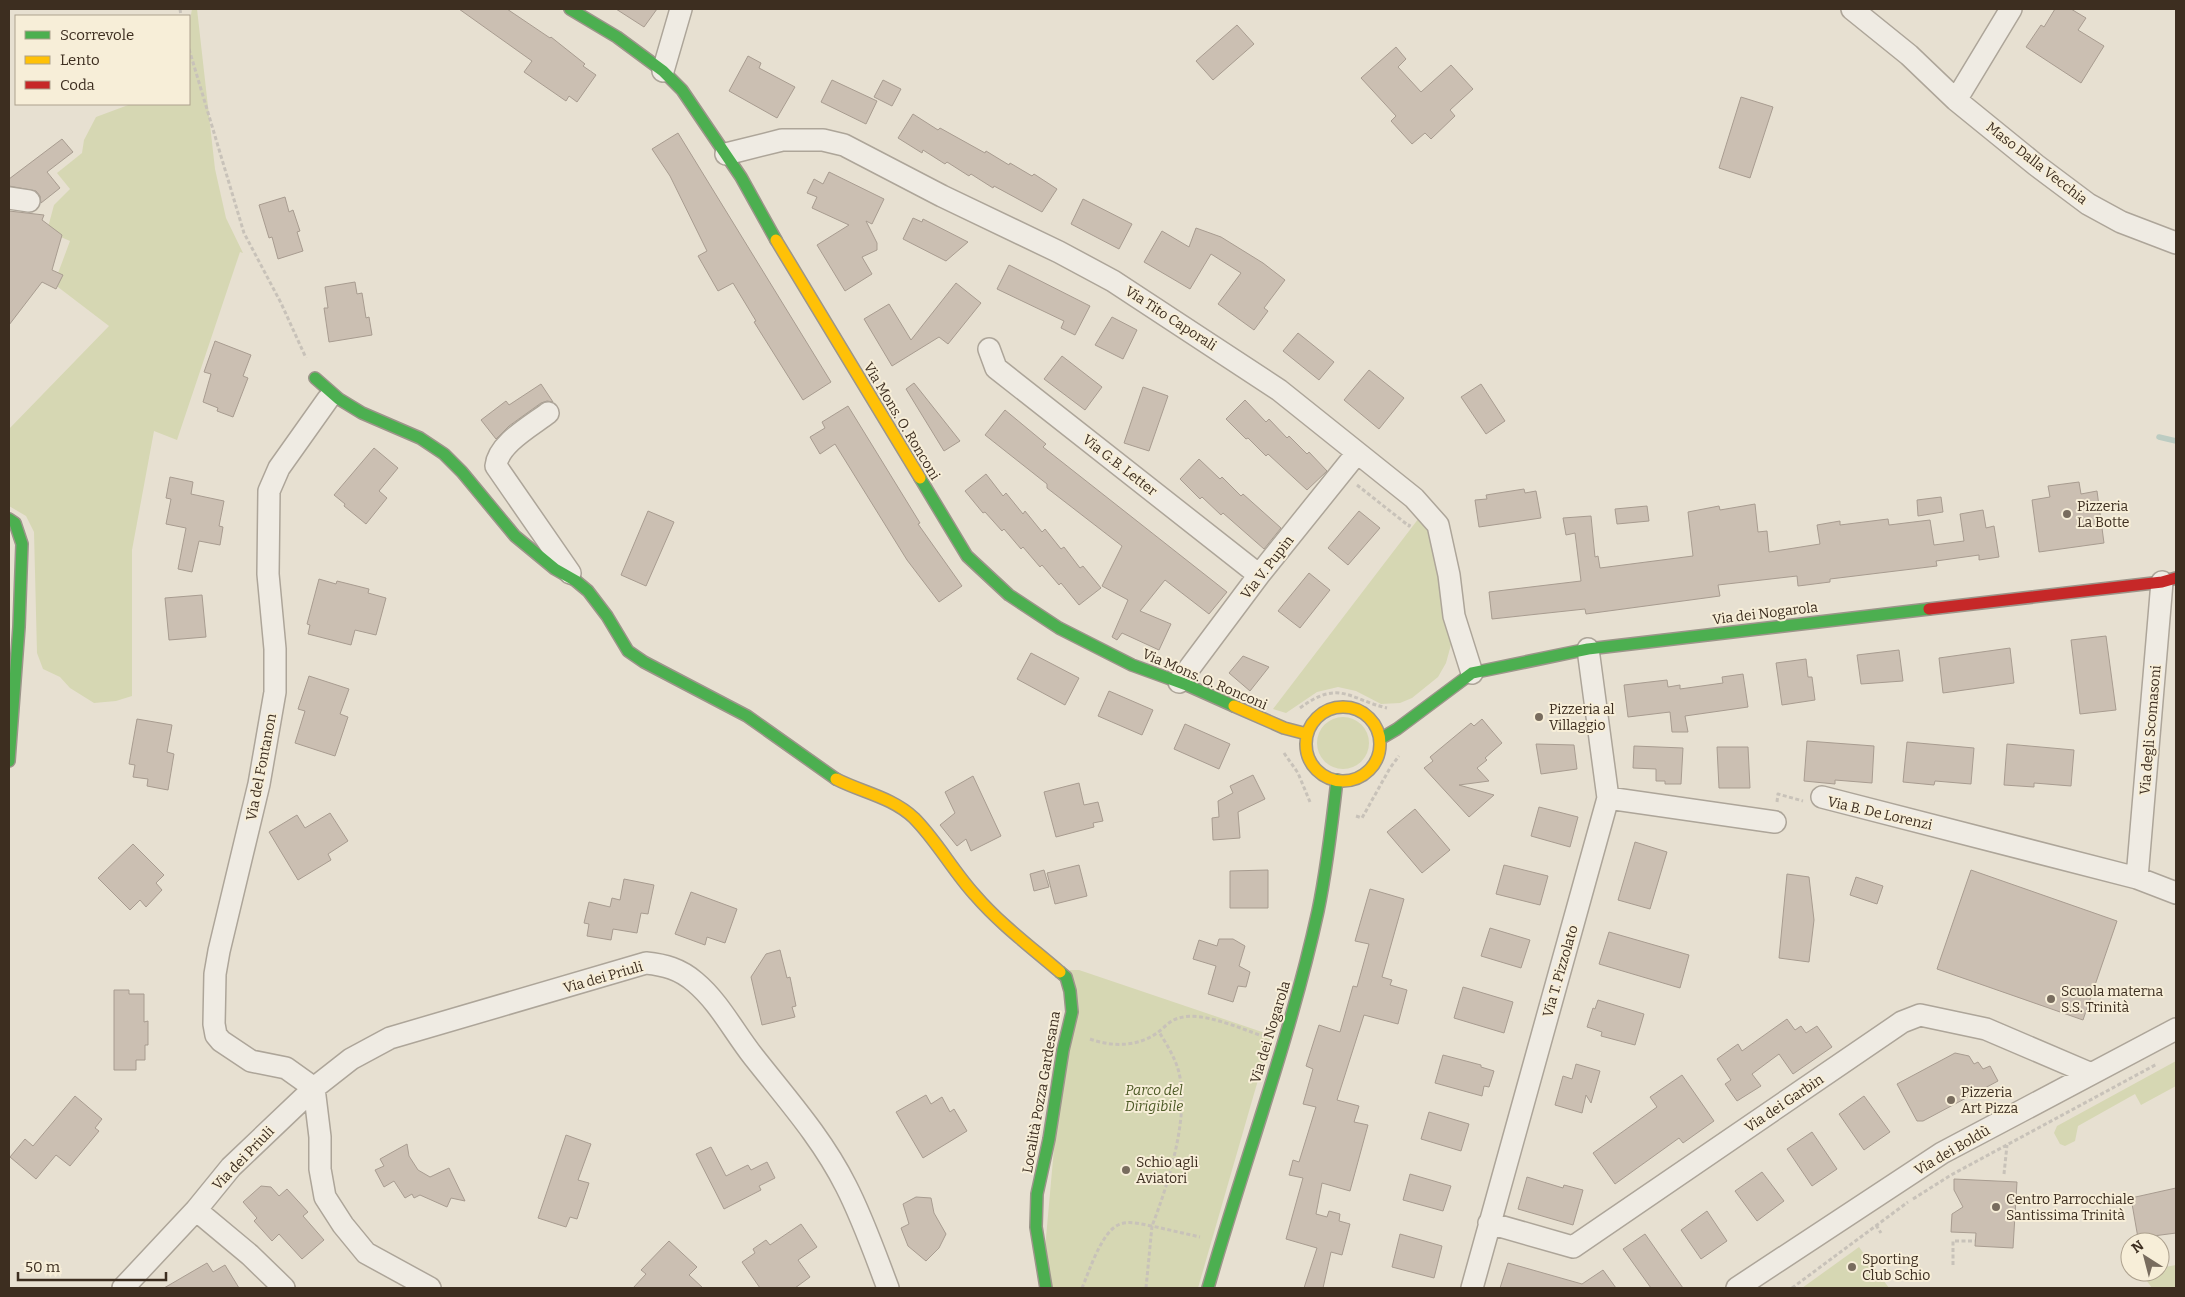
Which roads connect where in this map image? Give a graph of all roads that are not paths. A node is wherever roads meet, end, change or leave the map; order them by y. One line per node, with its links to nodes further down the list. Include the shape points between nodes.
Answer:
1 (570, 9): 5 (street, Via Mons. O. Ronconi)
2 (681, 9): 5 (street)
3 (1852, 9): 6 (street, Maso Dalla Vecchia, via 1909,55)
4 (2012, 9): 6 (street)
5 (663, 71): 7 (street, Via Mons. O. Ronconi, via 682,90)
6 (1956, 100): 8 (street, Maso Dalla Vecchia, via 2088,204 2121,222)
7 (726, 154): 13 (street, Via Tito Caporali, via 782,140 823,140 844,144 1113,281 1279,390); 20 (street, Via Mons. O. Ronconi, via 967,556 1009,595 1059,628 1132,664)
8 (2176, 243)
9 (989, 349): 15 (street, Via G.B. Letter, via 996,368)
10 (316, 378): 17 (street, Località Pozza Gardesana, via 339,399 362,413 420,438 444,454 515,536 555,569)
11 (328, 399): 32 (street, Via del Fontanon, via 279,468 269,491 268,574 276,649 274,692 260,784 219,952 213,1007 216,1034 231,1050 251,1061 286,1068)
12 (548, 413): 17 (street, via 504,447 497,457 496,466)
13 (1357, 453): 15 (street, Via V. Pupin); 19 (street, Via Tito Caporali, via 1414,498 1438,525 1454,616)
14 (9, 519): 23 (street, via 15,523 22,544)
15 (1259, 575): 20 (street, Via V. Pupin)
16 (2169, 580): 18 (street, Via dei Nogarola); 28 (street, Via degli Scomasoni)
17 (576, 581): 39 (street, Località Pozza Gardesana, via 607,616 628,651 748,716 837,780 887,800 913,817 974,894 1066,977 1072,1012 1037,1194 1036,1227)
18 (1588, 649): 19 (street, Via dei Nogarola); 26 (street, Via T. Pizzolato)
19 (1472, 673): 22 (street, Via dei Nogarola)
20 (1179, 682): 21 (street, Via Mons. O. Ronconi, via 1284,728)
21 (1307, 734): 22 (street, via 1312,722 1322,713 1346,707 1369,717); 24 (street, via 1306,744 1312,764 1327,777)
22 (1380, 739): 24 (street, via 1377,756 1368,770 1348,780)
23 (9, 761)
24 (1337, 780): 40 (street, Via dei Nogarola, via 1334,824 1306,966)
25 (1822, 797): 28 (street, Via B. De Lorenzi)
26 (1608, 798): 27 (street); 34 (street, Via T. Pizzolato)
27 (1775, 822)
28 (2137, 878): 29 (street, Via B. De Lorenzi)
29 (2176, 893)
30 (2176, 1029): 31 (street, Via dei Boldù)
31 (2089, 1073): 34 (street, Via dei Garbin, via 1986,1029 1920,1015 1902,1022 1573,1247); 42 (street, Via dei Boldù, via 1942,1153)
32 (314, 1088): 33 (street, Via dei Priuli, via 231,1167); 37 (street, via 325,1198 366,1253); 38 (street, Via dei Priuli, via 350,1059 390,1038 646,964 666,965 682,972 714,1001 752,1055 802,1116 846,1185)
33 (196, 1210): 35 (street, Via dei Priuli); 36 (street)
34 (1489, 1223): 41 (street, Via T. Pizzolato)
35 (122, 1288)
36 (284, 1288)
37 (430, 1288)
38 (888, 1288)
39 (1046, 1288)
40 (1208, 1288)
41 (1472, 1288)
42 (1737, 1288)

